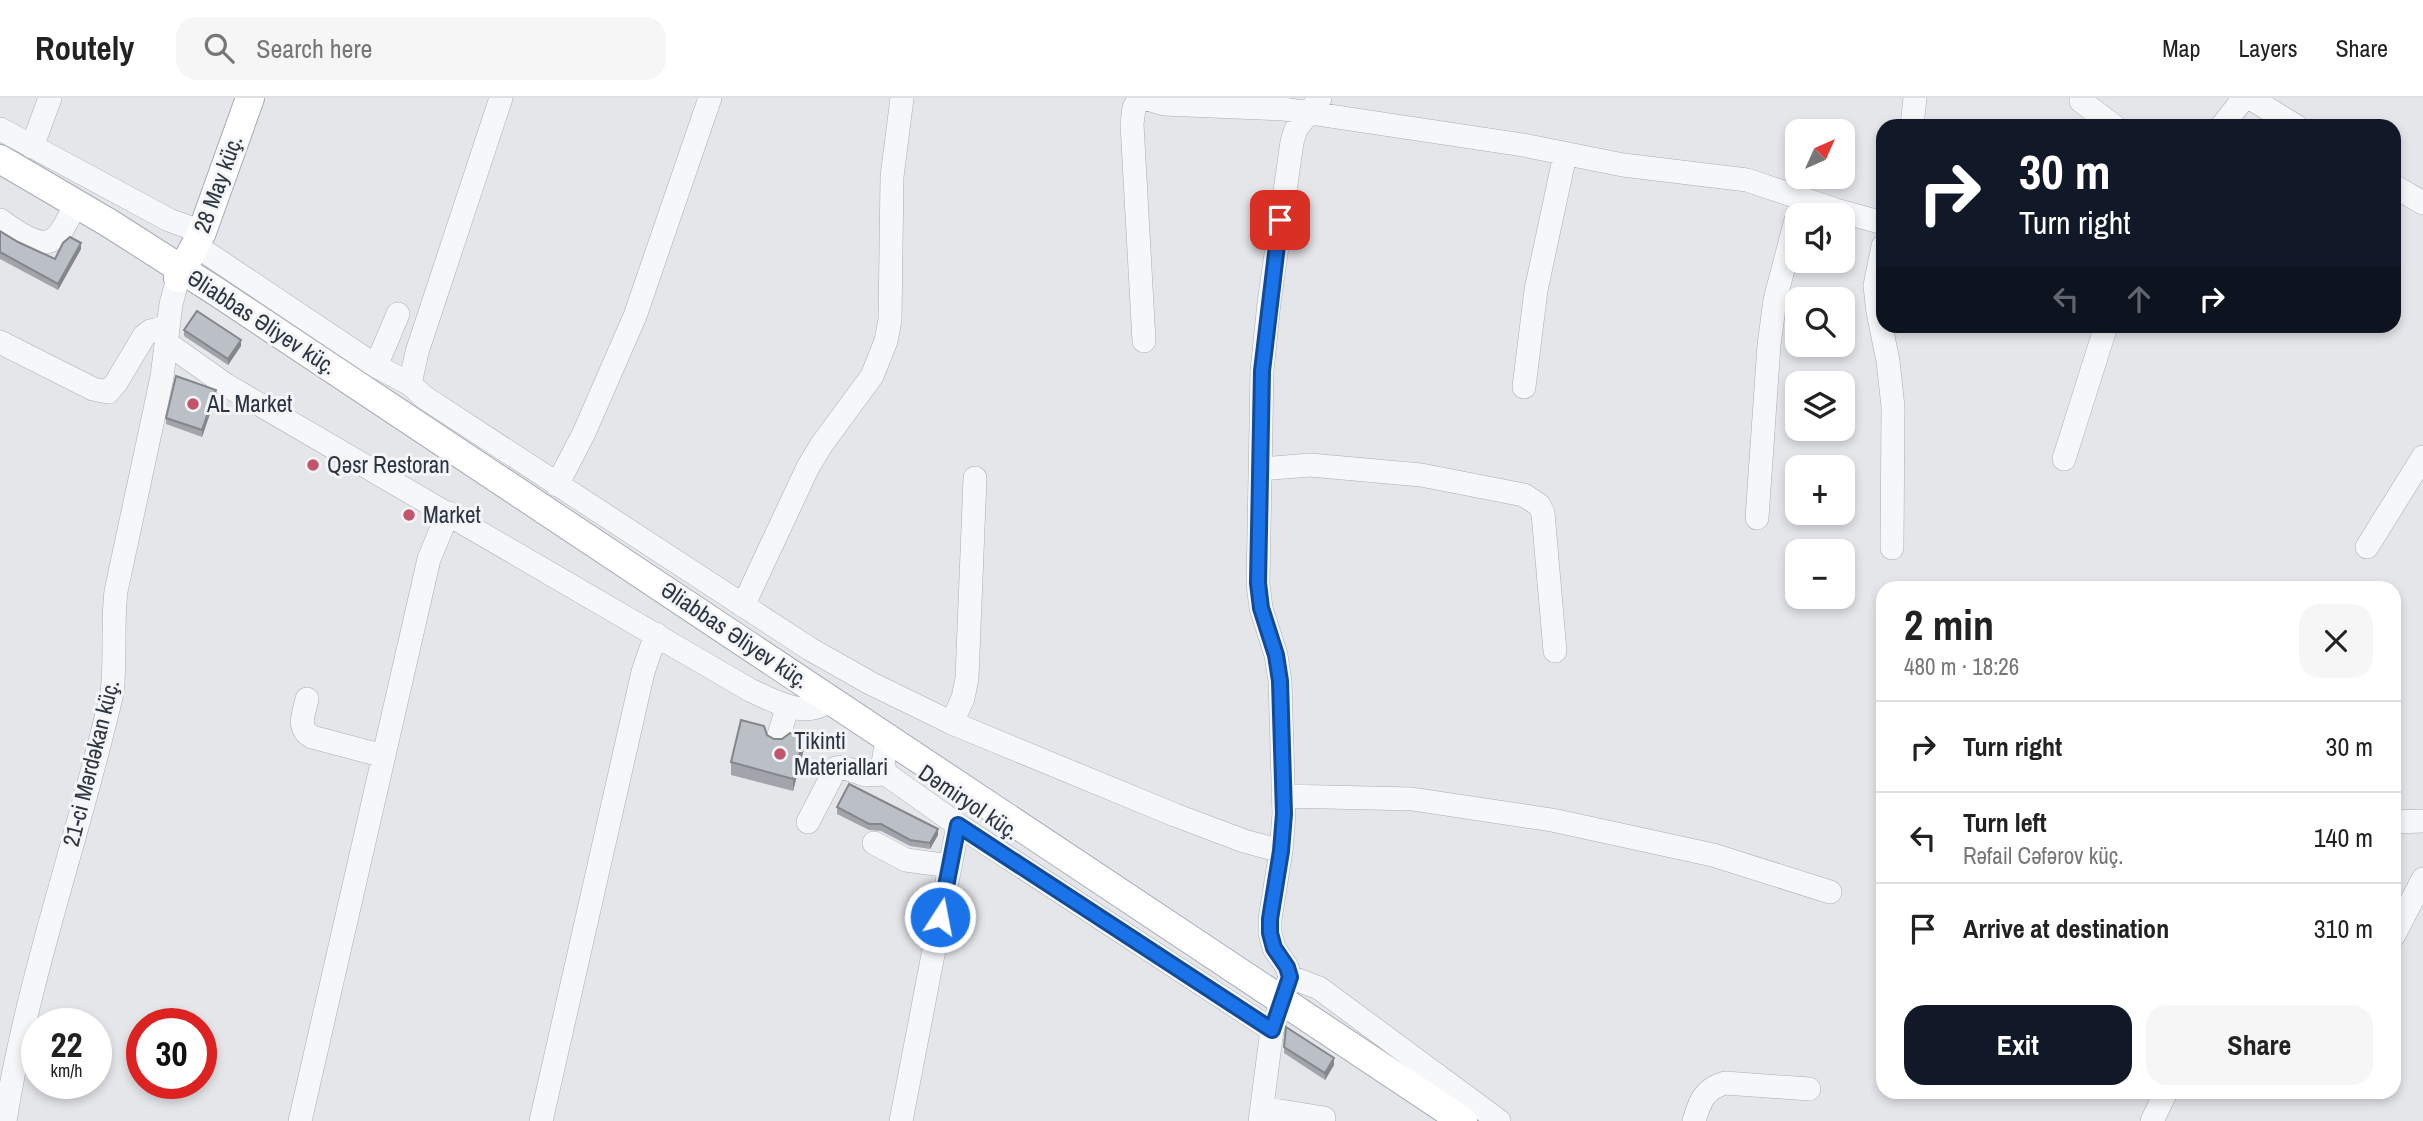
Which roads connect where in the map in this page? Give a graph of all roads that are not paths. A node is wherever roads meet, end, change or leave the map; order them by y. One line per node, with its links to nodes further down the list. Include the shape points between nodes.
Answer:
1 (50, 98): 17 (street)
2 (250, 98): 28 (main road, 28 May küç.)
3 (501, 98): 37 (street)
4 (710, 98): 43 (street, via 635,316)
5 (902, 98): 48 (street, via 892,177 886,341 872,376 808,467)
6 (1142, 98): 11 (street, via 1164,104); 34 (street, via 1132,124)
7 (1915, 98): 12 (street)
8 (2244, 98): 14 (street)
9 (2250, 98): 15 (street)
10 (2081, 101): 13 (street)
11 (1314, 106): 18 (street); 41 (street, via 1292,142 1274,261 1262,371)
12 (1913, 119)
13 (2105, 119)
14 (2228, 119)
15 (2284, 119)
16 (0, 130): 17 (street)
17 (32, 146): 28 (street, via 169,220)
18 (1565, 155): 22 (street, via 1747,180); 38 (street, via 1535,290)
19 (0, 159): 28 (main road, Əliabbas Əliyev küç., via 98,216)
20 (0, 171): 24 (main road)
21 (2401, 190): 23 (street)
22 (1787, 203)
23 (2423, 203)
24 (72, 212): 26 (street, via 49,242 39,242); 28 (main road)
25 (1855, 217): 27 (street)
26 (0, 220)
27 (1876, 221)
28 (189, 256): 33 (street, 21-ci Mərdəkan küç., via 171,304); 36 (street); 52 (main road, Dəmiryol küç.); 70 (main road, Əliabbas Əliyev küç.)
29 (1785, 262): 45 (street, via 1769,345)
30 (398, 314): 36 (street)
31 (1882, 333): 47 (street, via 1893,407)
32 (2104, 333): 40 (street)
33 (167, 335): 35 (street, via 156,328 144,336 108,392 93,389); 44 (street, via 226,385); 75 (street, 21-ci Mərdəkan küç., via 116,591 113,693 18,1054)
34 (1144, 341)
35 (0, 342)
36 (376, 366): 37 (street)
37 (410, 384): 43 (street)
38 (1524, 387)
39 (2423, 457): 46 (street)
40 (2064, 459)
41 (1261, 469): 50 (street, via 1310,465 1420,475 1532,499 1543,513); 59 (street, via 1258,583 1280,681)
42 (975, 478): 54 (street, via 967,678)
43 (557, 485): 48 (street)
44 (448, 513): 49 (street); 57 (street, via 429,559)
45 (1757, 519)
46 (2367, 547)
47 (1892, 548)
48 (744, 606): 54 (street, via 870,683)
49 (656, 634): 53 (street, via 750,690); 77 (street, via 643,672)
50 (1555, 651)
51 (307, 699): 57 (street, via 301,726 305,733)
52 (822, 705): 53 (street); 56 (main road, Dəmiryol küç.)
53 (788, 706): 55 (street)
54 (952, 723): 65 (street, via 1217,832)
55 (778, 738)
56 (886, 746): 58 (street); 70 (main road, Dəmiryol küç.)
57 (384, 756): 76 (street)
58 (886, 774): 61 (street, via 836,768); 63 (street)
59 (1283, 796): 65 (street); 68 (street, via 1412,799 1539,818 1713,855)
60 (2423, 821): 62 (street)
61 (808, 822)
62 (2401, 822)
63 (958, 825): 66 (street); 70 (street)
64 (874, 843): 66 (street, via 906,860)
65 (1281, 851): 70 (street, via 1270,919 1274,948 1287,967)
66 (950, 866): 78 (street)
67 (2423, 879): 69 (street)
68 (1830, 892)
69 (2401, 921)
70 (1281, 1004): 73 (street); 79 (main road, Dəmiryol küç.); 80 (main road, Əliabbas Əliyev küç.); 81 (street, via 1319,988)
71 (1810, 1089): 82 (street, via 1725,1083 1705,1093)
72 (2163, 1099): 83 (street)
73 (1261, 1115): 74 (street)
74 (1324, 1118)
75 (5, 1121)
76 (300, 1121)
77 (541, 1121)
78 (901, 1121)
79 (1443, 1121)
80 (1463, 1121)
81 (1499, 1121)
82 (1694, 1121)
83 (2152, 1121)

